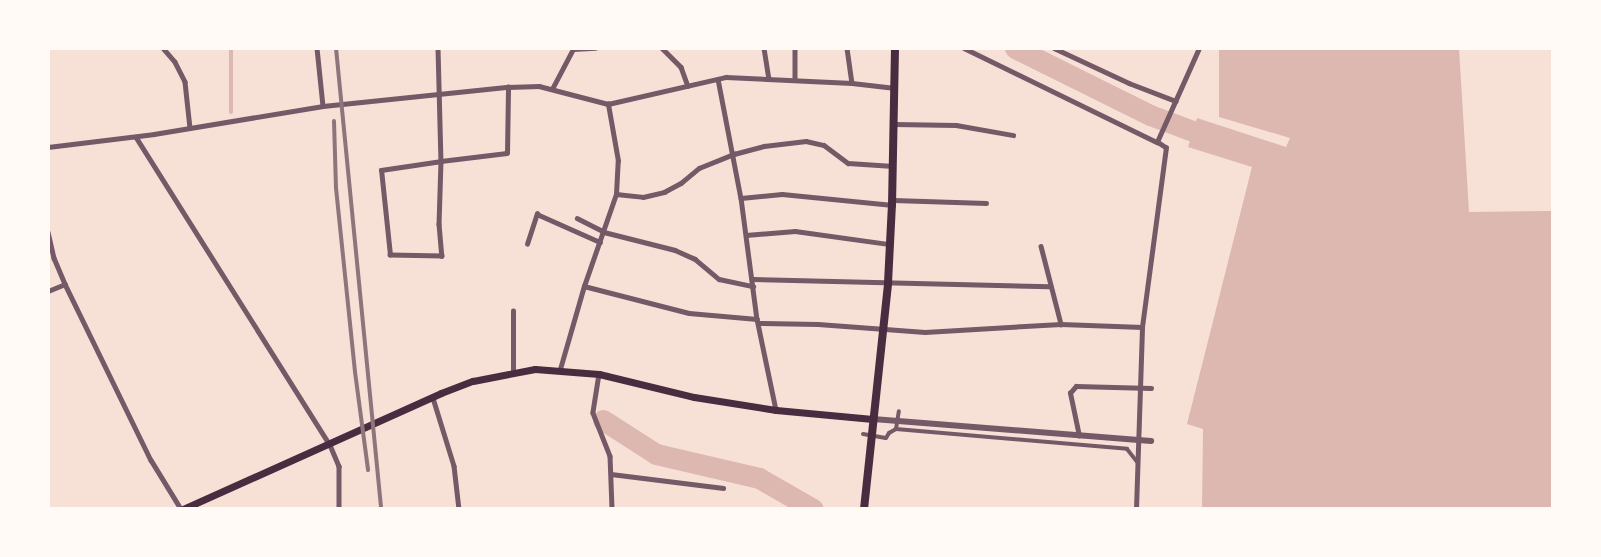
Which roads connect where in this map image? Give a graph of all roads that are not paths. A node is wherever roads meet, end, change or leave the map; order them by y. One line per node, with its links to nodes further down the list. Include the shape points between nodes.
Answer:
1 (163, 48): 26 (street, via 185,82)
2 (317, 48): 24 (street)
3 (438, 48): 21 (street)
4 (595, 48): 20 (street, via 573,49)
5 (662, 48): 17 (street, via 681,67)
6 (764, 48): 14 (street)
7 (795, 48): 15 (street)
8 (848, 48): 16 (street)
9 (895, 48): 19 (highway)
10 (964, 48): 29 (street)
11 (1054, 48): 22 (street)
12 (1199, 48): 22 (street)
13 (718, 79): 14 (street); 17 (street); 31 (street)
14 (769, 79): 15 (street)
15 (795, 80): 16 (street)
16 (852, 83): 19 (street)
17 (688, 86): 23 (street)
18 (508, 87): 20 (street); 21 (street); 32 (street, via 507,153)
19 (895, 88): 25 (highway)
20 (552, 89): 23 (street)
21 (439, 93): 24 (street); 32 (street)
22 (1176, 101): 29 (street)
23 (608, 104): 34 (street, via 618,161)
24 (323, 106): 26 (street)
25 (894, 124): 27 (street, via 956,125); 33 (highway)
26 (190, 128): 28 (street)
27 (1013, 135)
28 (136, 137): 30 (street); 73 (street)
29 (1156, 142): 56 (street, via 1166,148)
30 (48, 147)
31 (734, 154): 33 (street, via 806,141 824,145 848,164); 34 (street, via 699,168 664,192 643,197); 35 (street)
32 (441, 160): 32 (street, via 381,170 390,255 442,256)
33 (893, 166): 36 (highway)
34 (616, 194): 40 (street)
35 (741, 198): 36 (street, via 782,194); 41 (street)
36 (892, 203): 37 (street); 44 (highway)
37 (986, 203)
38 (577, 218): 40 (street)
39 (48, 232): 48 (street)
40 (604, 232): 42 (street); 50 (street, via 675,250 695,259 719,279)
41 (746, 235): 44 (street, via 795,231); 46 (street)
42 (600, 242): 43 (street, via 537,214); 49 (street)
43 (527, 244)
44 (890, 244): 47 (highway)
45 (1041, 246): 51 (street)
46 (753, 279): 47 (street); 50 (street)
47 (888, 283): 51 (street); 57 (highway)
48 (65, 284): 52 (street); 77 (street, via 151,460)
49 (584, 286): 54 (street, via 689,313); 58 (street)
50 (753, 286): 54 (street)
51 (1049, 286): 55 (street)
52 (48, 291)
53 (513, 311): 59 (street)
54 (757, 321): 57 (street); 64 (street)
55 (1061, 324): 56 (street); 57 (street, via 962,332)
56 (1142, 327): 61 (street)
57 (883, 329): 66 (highway)
58 (560, 369): 59 (main road); 60 (main road)
59 (513, 372): 63 (main road, via 473,381)
60 (599, 374): 64 (main road, via 694,397); 75 (street, via 593,413 610,456)
61 (1139, 388): 62 (street); 70 (street, via 1076,386 1070,393); 71 (street)
62 (1151, 388)
63 (433, 398): 73 (main road); 79 (street, via 454,466)
64 (776, 410): 66 (main road)
65 (898, 411): 67 (street)
66 (873, 419): 67 (street); 69 (highway)
67 (897, 421): 68 (street); 70 (street)
68 (896, 429): 69 (street, via 886,438); 74 (street, via 1127,449)
69 (867, 435): 81 (highway)
70 (1079, 436): 71 (street)
71 (1138, 441): 72 (street); 74 (street)
72 (1151, 441)
73 (330, 445): 77 (main road); 78 (street, via 339,466)
74 (1138, 463): 82 (street)
75 (611, 474): 76 (street); 80 (street)
76 (723, 488)
77 (182, 509)
78 (339, 509)
79 (459, 509)
80 (612, 509)
81 (867, 509)
82 (1136, 509)

